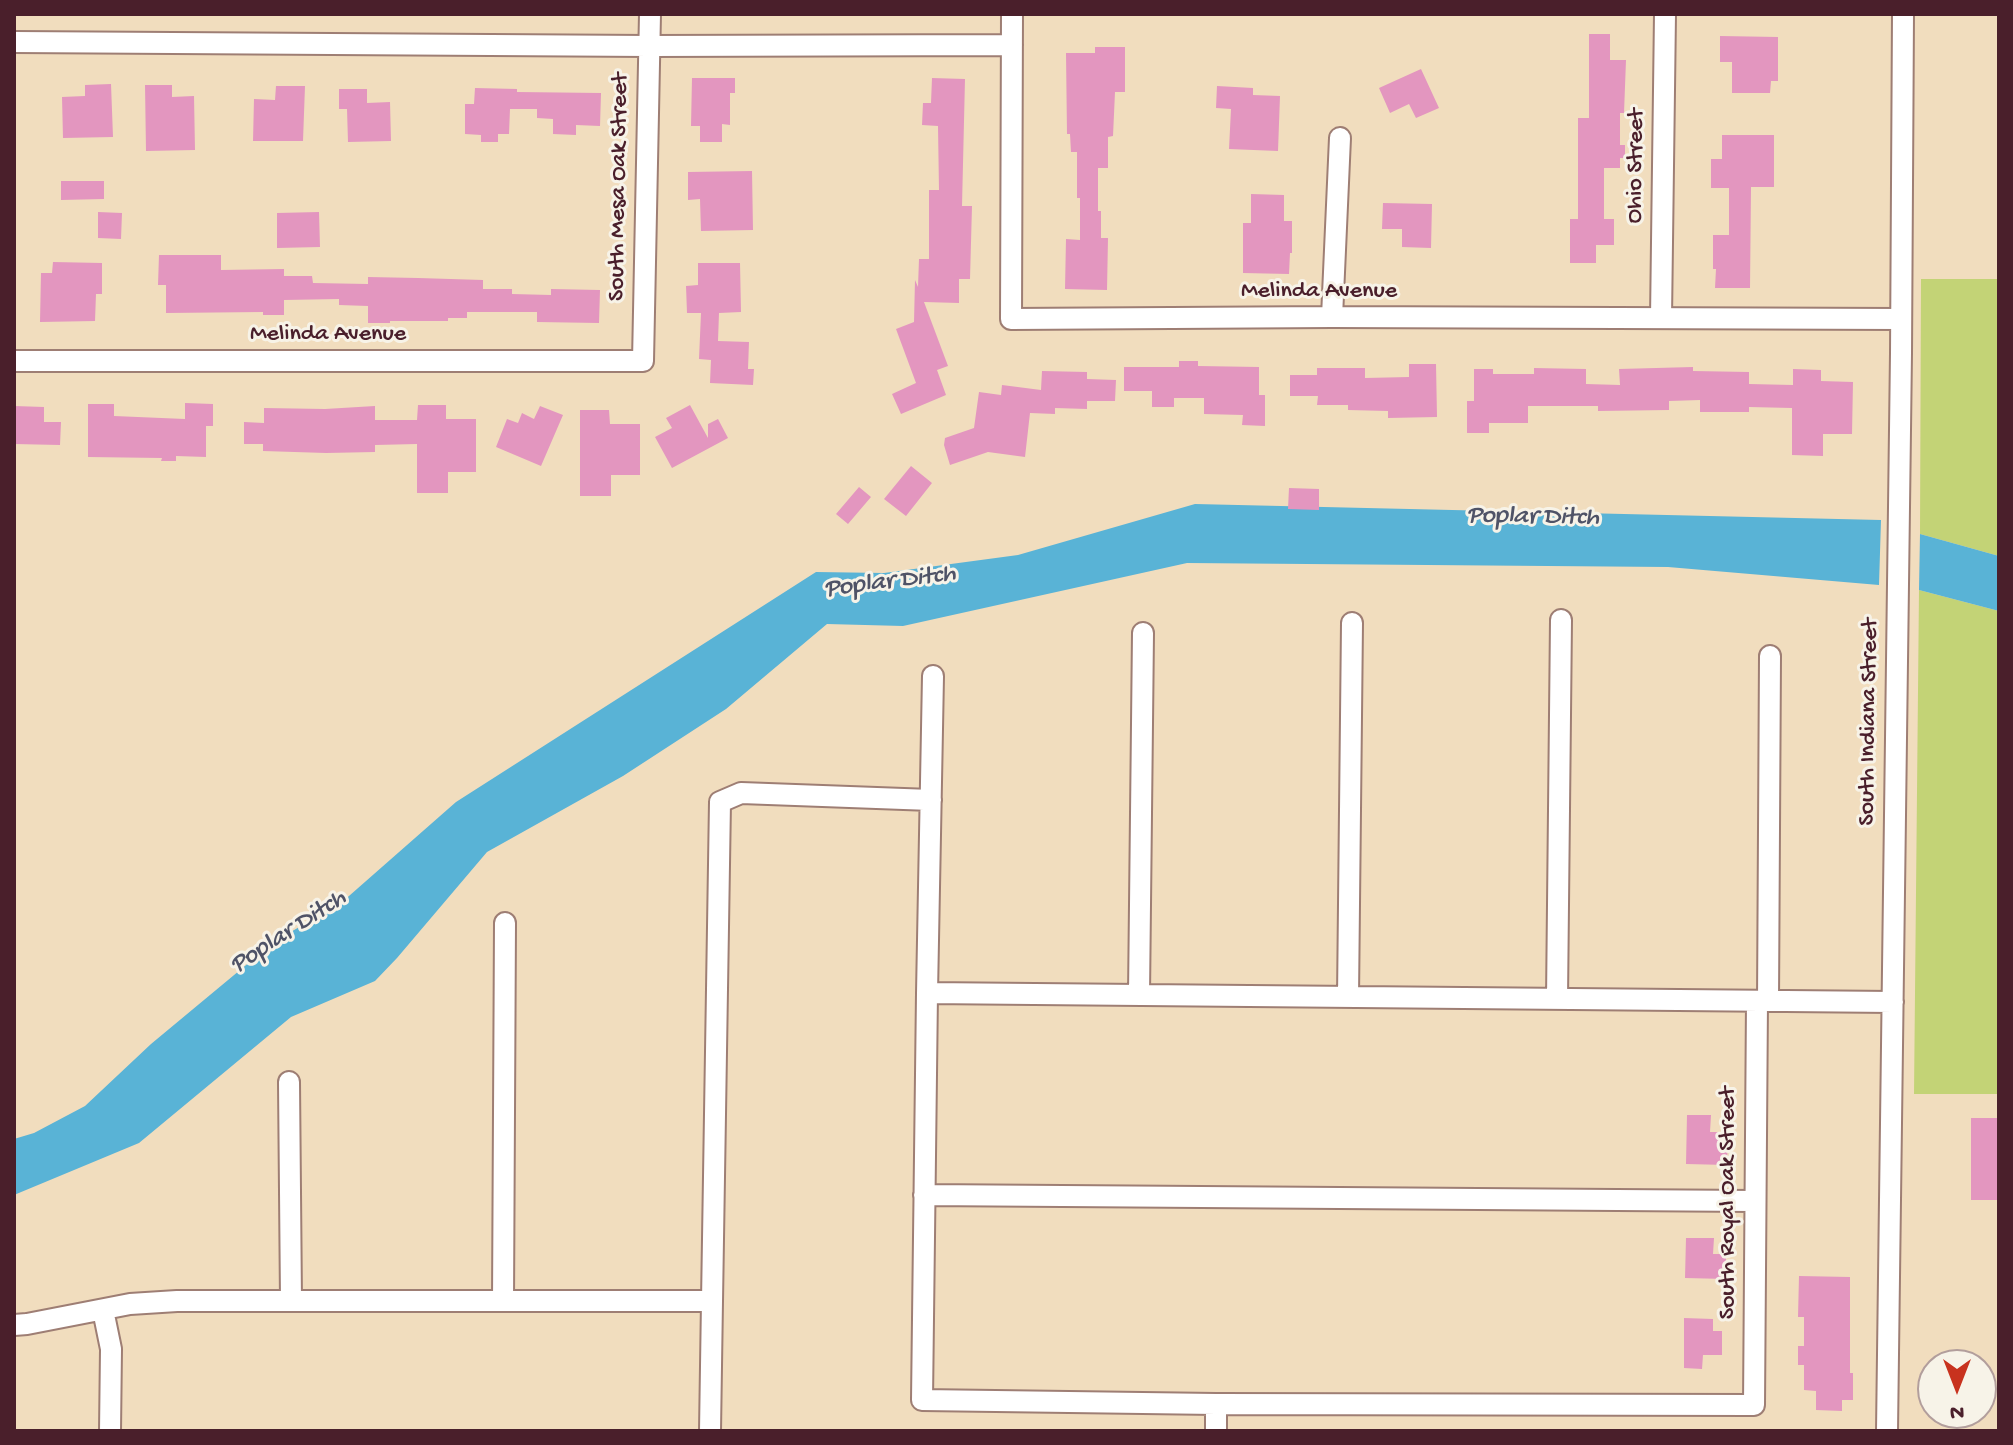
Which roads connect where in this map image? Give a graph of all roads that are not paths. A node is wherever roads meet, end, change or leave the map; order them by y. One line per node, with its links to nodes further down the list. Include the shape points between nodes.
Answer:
1 (650, 14): 7 (street, South Mesa Oak Street)
2 (1012, 14): 6 (street)
3 (1665, 14): 10 (street, Ohio Street)
4 (1903, 14): 11 (street, South Indiana Street)
5 (14, 42): 7 (street)
6 (1012, 45): 7 (street); 9 (street, Melinda Avenue, via 1011,319)
7 (649, 46): 13 (street, South Mesa Oak Street)
8 (1340, 138): 9 (street)
9 (1332, 317): 10 (street, Melinda Avenue)
10 (1661, 318): 11 (street, Melinda Avenue)
11 (1901, 319): 26 (street, South Indiana Street)
12 (14, 361): 13 (street, Melinda Avenue)
13 (643, 361)
14 (1561, 620): 24 (street)
15 (1352, 623): 23 (street)
16 (1143, 633): 22 (street)
17 (1770, 656): 25 (street, South Royal Oak Street)
18 (933, 676): 19 (street)
19 (931, 800): 21 (street); 32 (street, via 741,793 720,802)
20 (505, 923): 31 (street)
21 (927, 993): 22 (street); 28 (street)
22 (1139, 995): 23 (street)
23 (1348, 997): 24 (street)
24 (1557, 999): 25 (street)
25 (1762, 1001): 26 (street); 29 (street, South Royal Oak Street)
26 (1893, 1002): 39 (street, South Indiana Street)
27 (289, 1082): 30 (street)
28 (924, 1195): 29 (street); 35 (street, via 922,1400)
29 (1755, 1201): 35 (street, South Royal Oak Street, via 1754,1405)
30 (291, 1301): 31 (street); 33 (street, via 177,1301)
31 (503, 1301): 32 (street)
32 (712, 1301): 37 (street)
33 (103, 1310): 34 (street); 36 (street, via 111,1349)
34 (14, 1325)
35 (1216, 1404): 38 (street)
36 (110, 1431)
37 (710, 1431)
38 (1216, 1431)
39 (1887, 1431)

